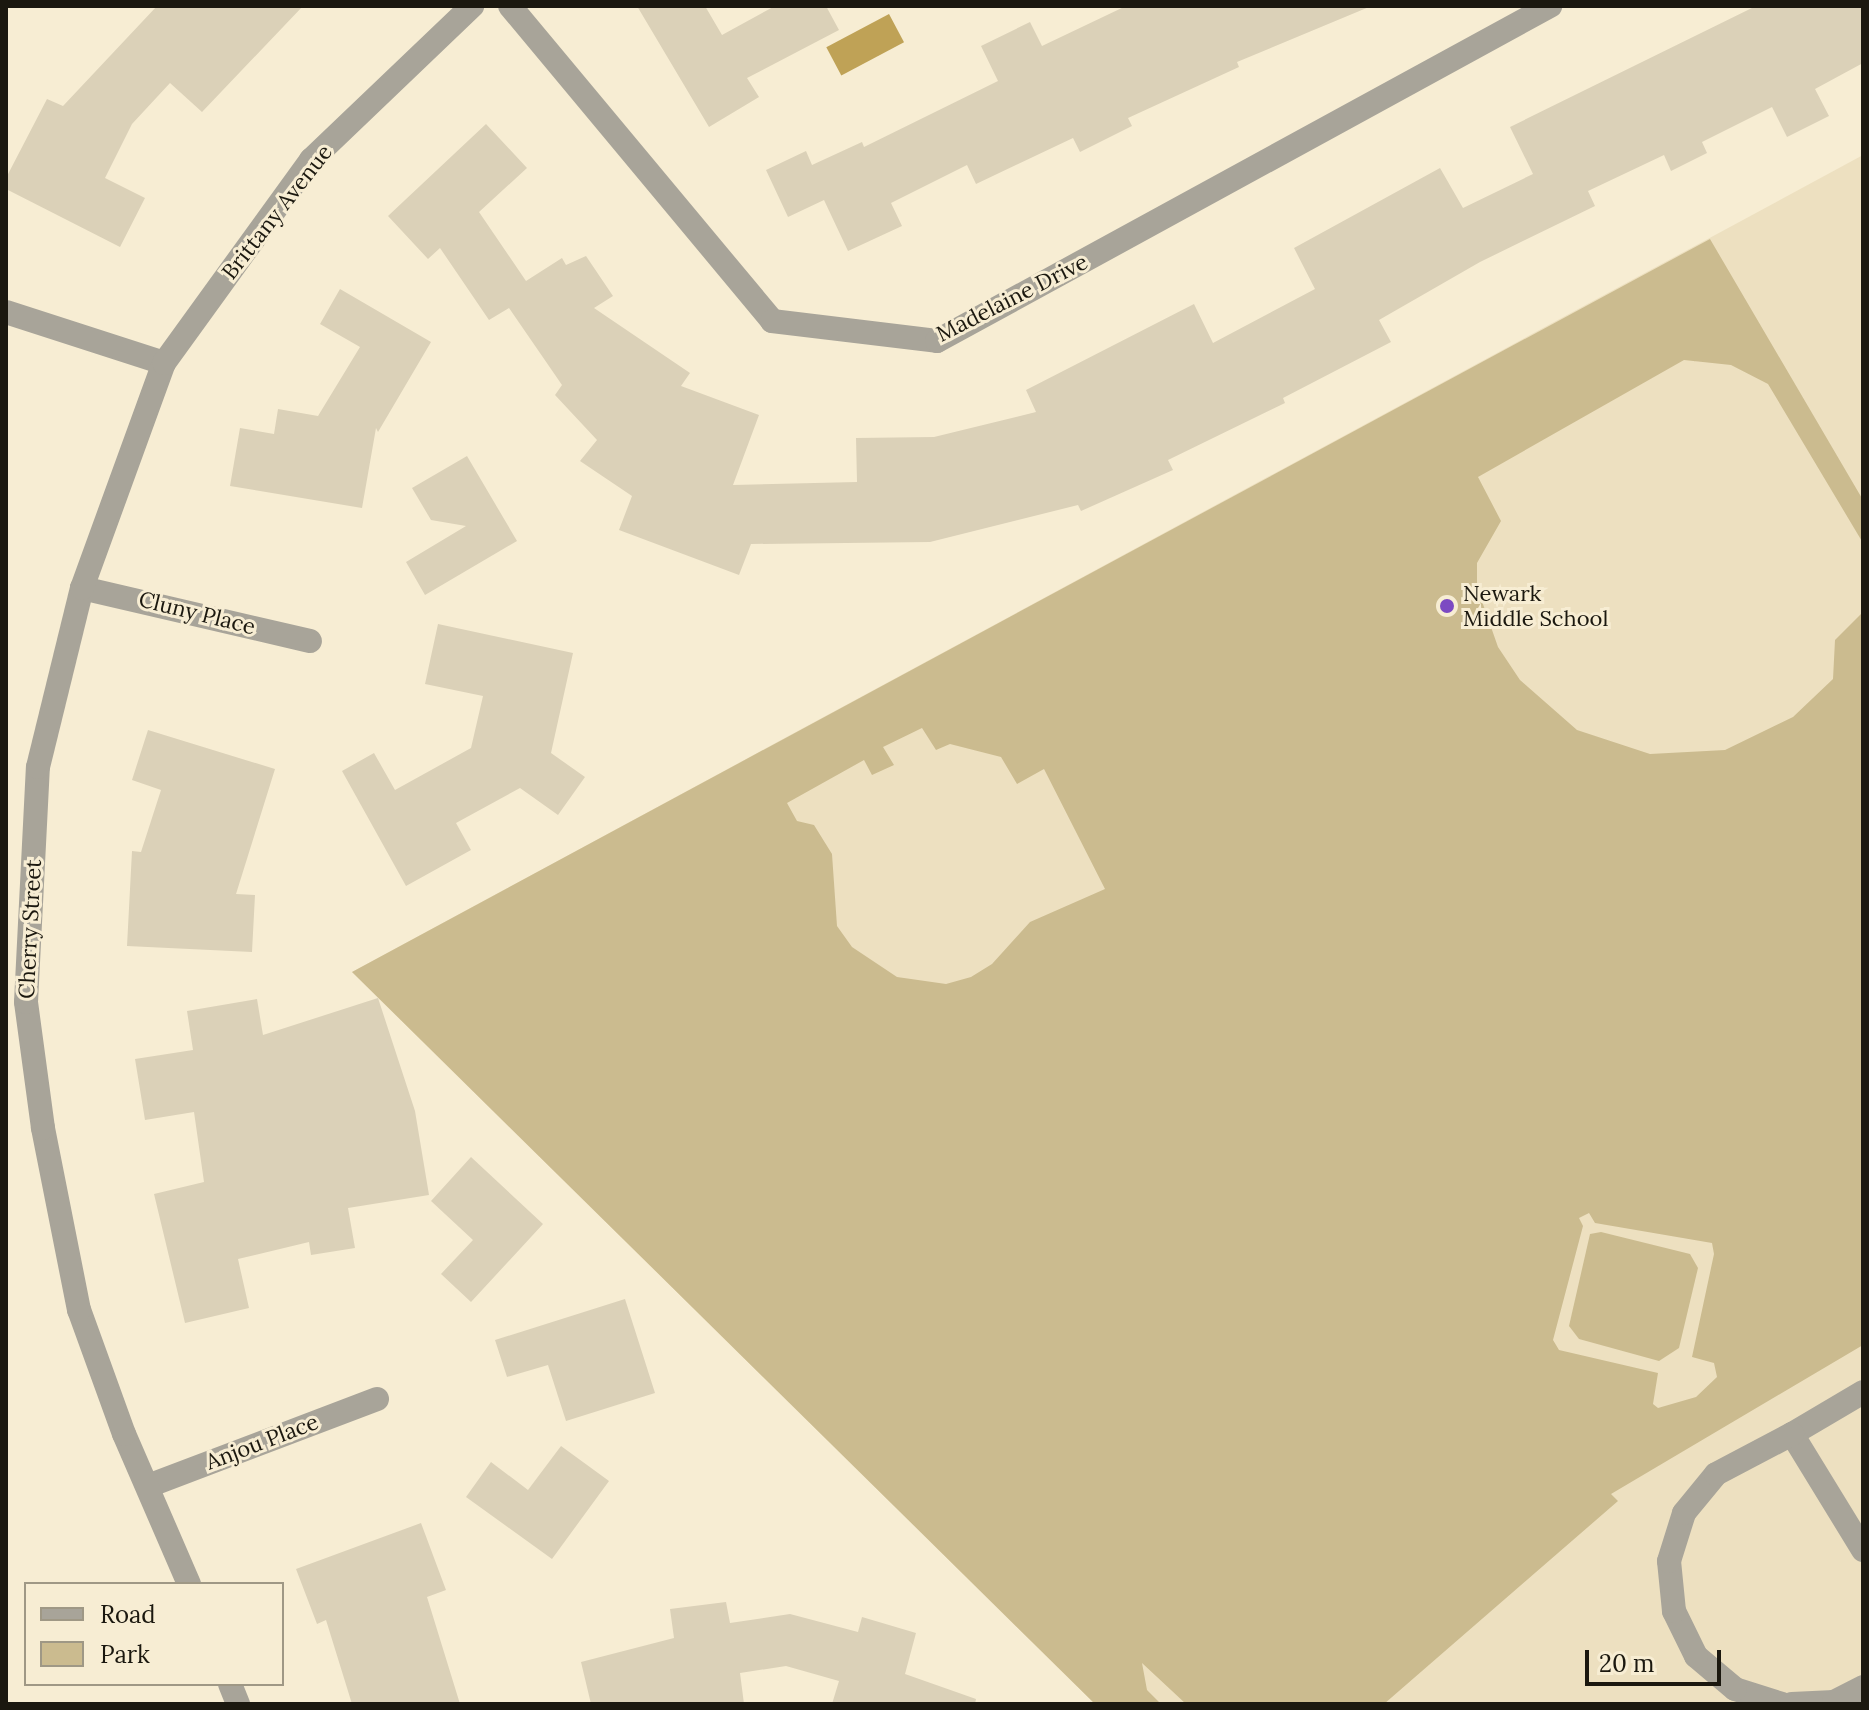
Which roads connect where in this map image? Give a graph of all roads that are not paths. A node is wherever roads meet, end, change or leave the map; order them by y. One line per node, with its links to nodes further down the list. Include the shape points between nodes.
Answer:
1 (472, 6): 5 (street, Brittany Avenue, via 311,160)
2 (510, 6): 3 (street, Madelaine Drive, via 772,321 937,341)
3 (1550, 6)
4 (6, 312): 5 (street)
5 (164, 363): 6 (street, Cherry Street)
6 (82, 588): 7 (street, Cluny Place); 11 (street, Cherry Street, via 38,767 26,1002 43,1128 79,1310)
7 (310, 641)
8 (1863, 1392): 10 (street)
9 (377, 1399): 11 (street, Anjou Place)
10 (1792, 1434): 12 (street); 15 (street, via 1716,1474 1684,1513 1669,1561 1674,1611 1696,1656 1735,1689)
11 (148, 1486): 13 (street, Cherry Street)
12 (1863, 1550)
13 (188, 1582)
14 (1863, 1687): 16 (street, via 1834,1702)
15 (1782, 1704)
16 (1792, 1704)

